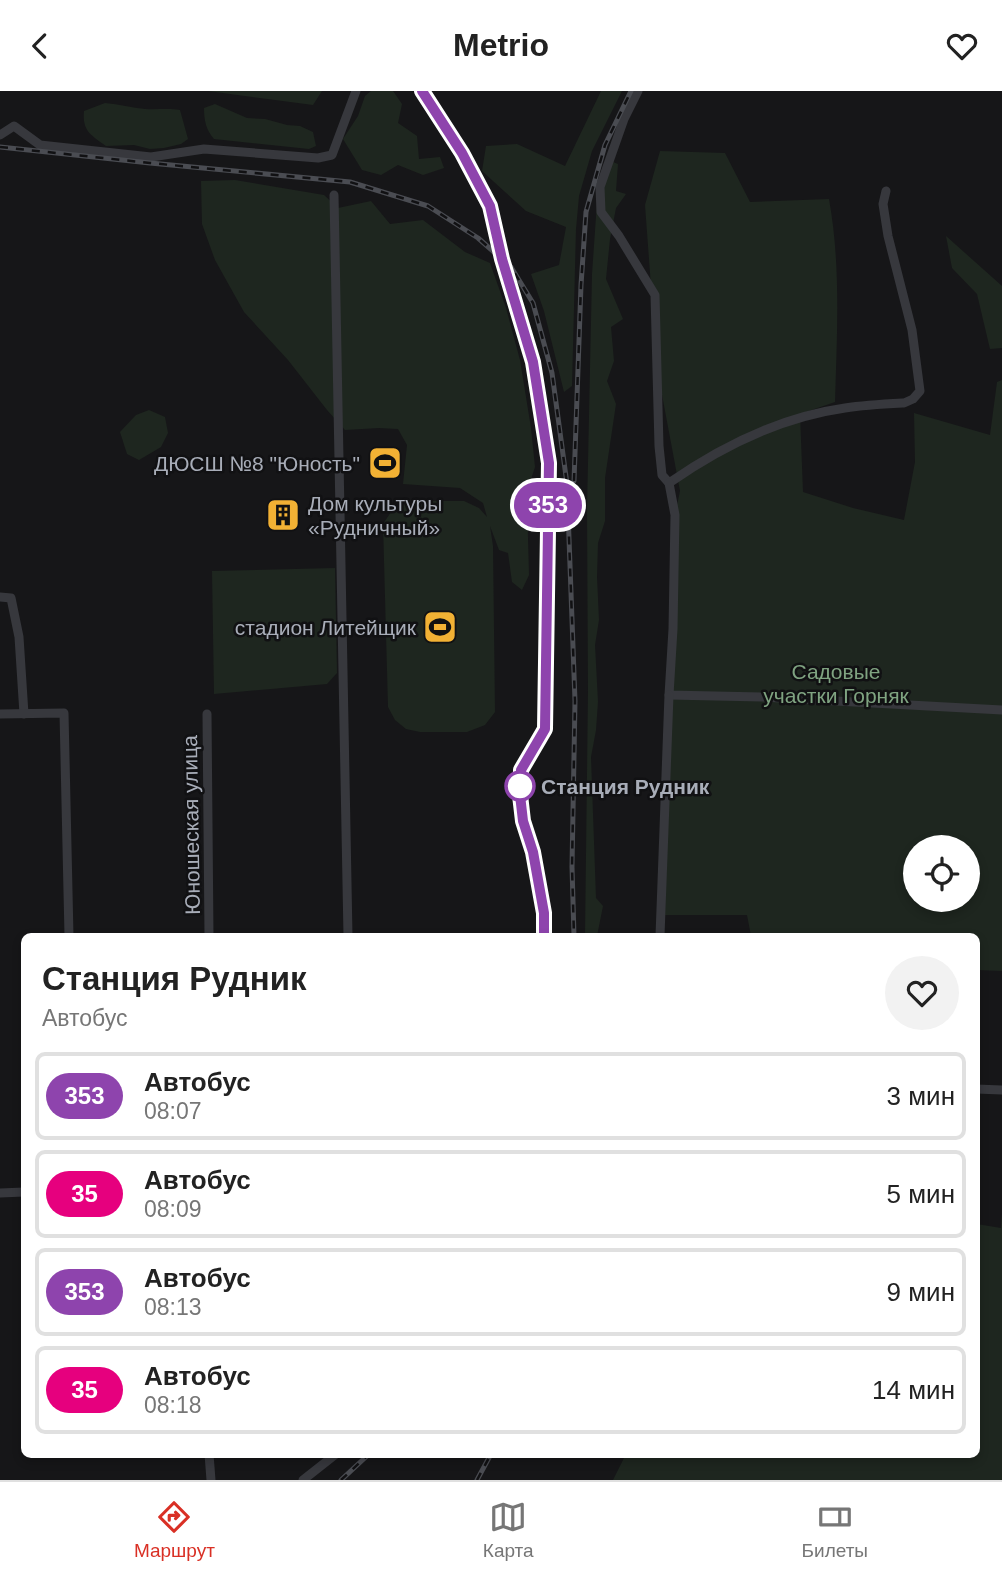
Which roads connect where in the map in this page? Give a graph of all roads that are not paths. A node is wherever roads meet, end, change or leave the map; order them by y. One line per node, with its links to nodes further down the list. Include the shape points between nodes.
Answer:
1 (356, 91): 4 (street, via 332,155 318,158 204,149 151,157 40,145 15,126)
2 (422, 91): 17 (street, via 490,206 533,362 549,463 545,729 521,770 520,795)
3 (638, 91): 7 (street, via 600,187 601,212 655,295 659,446 662,475)
4 (0, 135)
5 (886, 191): 7 (street, via 883,204 888,236 912,330 920,391 904,403 845,408 777,425 708,457)
6 (334, 195): 16 (street)
7 (669, 483): 9 (street, via 675,515)
8 (0, 597): 11 (street, via 11,598 19,637)
9 (669, 695): 10 (street); 18 (street)
10 (1002, 710)
11 (24, 713): 12 (street); 14 (street, via 64,713)
12 (0, 714)
13 (207, 714): 15 (street, Юношеская улица)
14 (69, 933)
15 (209, 933)
16 (348, 933)
17 (544, 933)
18 (660, 933)
19 (980, 1089): 20 (street)
20 (1002, 1090)
21 (21, 1192): 22 (street)
22 (0, 1193)
23 (209, 1458): 25 (street)
24 (331, 1458): 26 (street)
25 (211, 1480)
26 (303, 1480)

